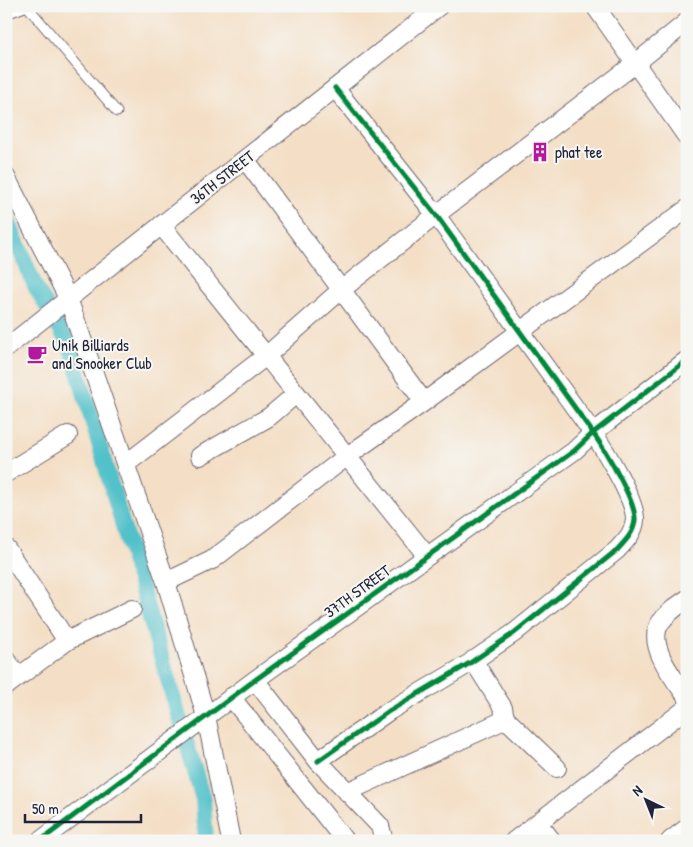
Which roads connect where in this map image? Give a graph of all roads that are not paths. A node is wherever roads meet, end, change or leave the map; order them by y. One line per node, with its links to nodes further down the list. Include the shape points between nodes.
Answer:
1 (27, 6): 4 (lane); 8 (lane)
2 (439, 6): 7 (street, 36TH STREET)
3 (595, 6): 6 (street)
4 (6, 14)
5 (687, 22): 6 (street)
6 (636, 63): 9 (street); 13 (street)
7 (335, 88): 10 (street, 36TH STREET); 13 (street)
8 (117, 112)
9 (687, 136)
10 (245, 159): 14 (street, 36TH STREET); 15 (street)
11 (6, 177): 16 (street)
12 (687, 209): 17 (street)
13 (436, 215): 15 (street); 17 (street)
14 (162, 225): 16 (street, 36TH STREET); 19 (street)
15 (341, 290): 19 (street); 22 (street)
16 (62, 303): 18 (street, 36TH STREET); 27 (street)
17 (521, 331): 22 (street); 23 (street)
18 (6, 348)
19 (266, 356): 21 (street); 27 (street)
20 (687, 360): 23 (street, 37TH STREET)
21 (296, 394): 25 (street, via 269,417); 26 (street)
22 (424, 402): 26 (street)
23 (593, 433): 30 (street, 37TH STREET, via 574,451); 36 (street, via 628,496 635,519 632,534 617,550 514,633)
24 (68, 435): 28 (street)
25 (200, 456)
26 (346, 457): 30 (street); 31 (street, via 212,560)
27 (126, 464): 31 (street)
28 (6, 473)
29 (6, 548): 34 (street)
30 (427, 556): 37 (street, 37TH STREET)
31 (166, 582): 43 (street)
32 (687, 599): 40 (street, via 659,624 656,641 668,668)
33 (132, 609): 34 (street)
34 (67, 641): 38 (street)
35 (6, 659): 38 (street)
36 (473, 660): 42 (street, via 503,708); 44 (street, via 390,710)
37 (255, 680): 39 (street, 37TH STREET); 44 (street)
38 (12, 681)
39 (232, 697): 43 (street, 37TH STREET); 51 (street)
40 (687, 697)
41 (687, 708): 47 (street)
42 (505, 718): 45 (street); 46 (street)
43 (202, 719): 49 (street, 37TH STREET); 50 (street)
44 (318, 761): 46 (street)
45 (557, 768)
46 (347, 792): 52 (street, via 380,826)
47 (538, 823): 53 (street); 54 (street)
48 (687, 828): 55 (street)
49 (40, 841)
50 (230, 841)
51 (345, 841)
52 (384, 841)
53 (514, 841)
54 (552, 841)
55 (670, 841)

